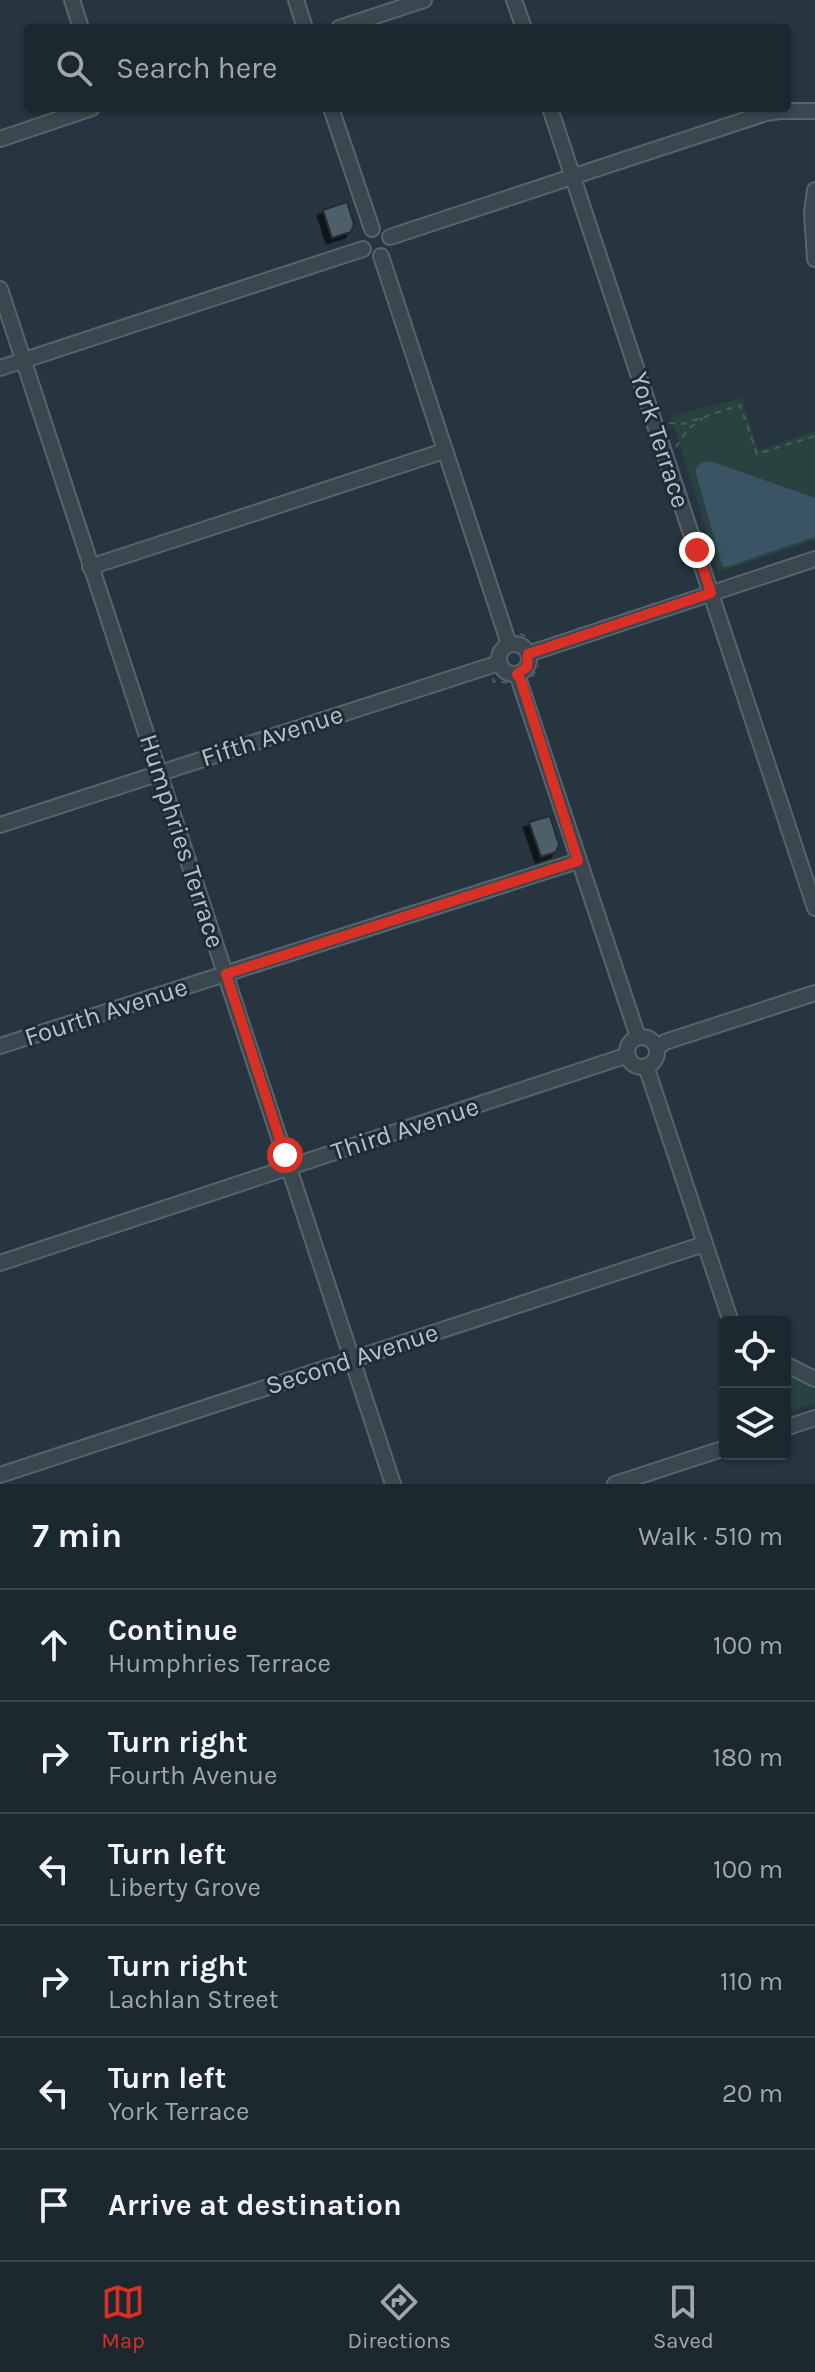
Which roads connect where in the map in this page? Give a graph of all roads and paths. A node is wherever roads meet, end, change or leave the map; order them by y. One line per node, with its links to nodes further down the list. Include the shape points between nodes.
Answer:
1 (72, 0): 5 (street)
2 (296, 0): 6 (street)
3 (424, 0): 7 (street)
4 (514, 0): 8 (street)
5 (80, 24)
6 (304, 24)
7 (351, 24)
8 (523, 24)
9 (791, 111): 10 (street)
10 (815, 111)
11 (80, 112): 15 (street)
12 (332, 112): 18 (street)
13 (551, 112): 16 (street, York Terrace)
14 (773, 112): 16 (street)
15 (0, 139)
16 (573, 176): 19 (street); 33 (street, York Terrace)
17 (815, 190): 22 (street)
18 (372, 229): 19 (street); 20 (street)
19 (390, 237): 21 (street, via 388,251)
20 (363, 249): 21 (street); 24 (street)
21 (381, 256): 30 (street)
22 (815, 259)
23 (0, 289): 24 (street, Humphries Terrace)
24 (24, 361): 25 (street); 32 (street, Humphries Terrace)
25 (0, 368)
26 (703, 418): 27 (path); 28 (path, via 676,447); 29 (path, via 740,405 757,454)
27 (668, 423)
28 (672, 435)
29 (815, 436)
30 (444, 451): 32 (street); 34 (street)
31 (815, 559): 33 (street)
32 (90, 567): 38 (street, Humphries Terrace)
33 (711, 593): 35 (street); 41 (street, York Terrace)
34 (509, 644): 35 (street, via 521,645); 36 (street, via 499,654)
35 (528, 654): 37 (street, via 527,667)
36 (499, 663): 37 (street, via 506,672); 38 (street, Fifth Avenue)
37 (517, 674): 40 (street)
38 (159, 773): 39 (street, Fifth Avenue); 42 (street, Humphries Terrace)
39 (0, 825)
40 (578, 861): 42 (street, Fourth Avenue); 44 (street)
41 (815, 908)
42 (226, 974): 45 (street, Fourth Avenue); 49 (street, Humphries Terrace)
43 (815, 993): 46 (street)
44 (638, 1037): 46 (street, via 653,1041); 47 (street)
45 (0, 1046)
46 (657, 1048): 48 (street)
47 (628, 1055): 48 (street, via 638,1066); 49 (street, Third Avenue)
48 (646, 1066): 50 (street)
49 (289, 1167): 51 (street, Third Avenue); 53 (street, Humphries Terrace)
50 (704, 1244): 52 (street); 53 (street, Second Avenue)
51 (0, 1263)
52 (729, 1316)
53 (353, 1359): 59 (street, Second Avenue); 60 (street, Humphries Terrace)
54 (791, 1367): 55 (street)
55 (815, 1379)
56 (815, 1418): 57 (street)
57 (791, 1426)
58 (719, 1450): 61 (street)
59 (0, 1475)
60 (393, 1484)
61 (615, 1484)

